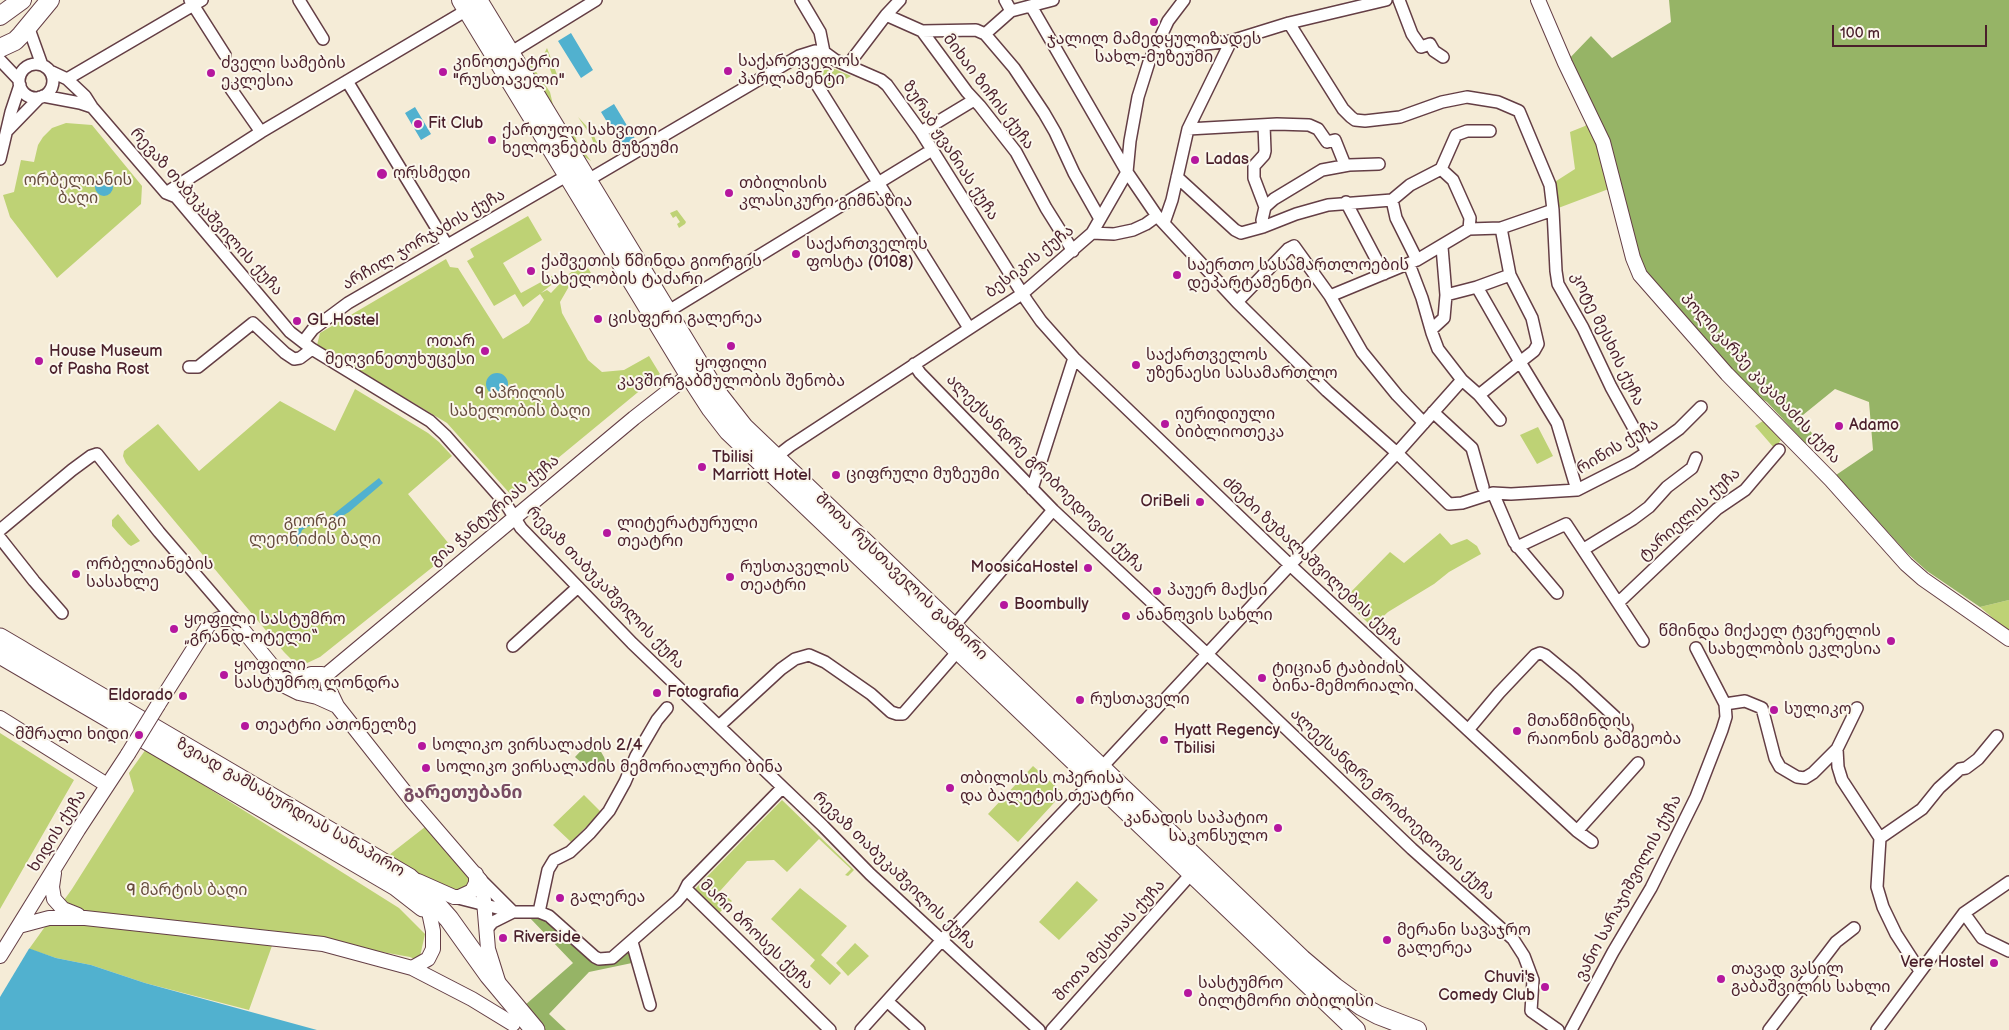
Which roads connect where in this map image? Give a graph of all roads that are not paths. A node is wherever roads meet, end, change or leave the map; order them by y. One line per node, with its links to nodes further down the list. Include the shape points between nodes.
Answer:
1 (22, 0): 18 (main road)
2 (50, 0): 20 (main road)
3 (298, 0): 23 (street)
4 (596, 0): 28 (street)
5 (801, 0): 27 (street, via 820,32)
6 (900, 0): 17 (street)
7 (1005, 0): 16 (street)
8 (1053, 0): 15 (street)
9 (1184, 0): 26 (street, ბესიკის ქუჩა, via 1168,22)
10 (1386, 0): 19 (street)
11 (1399, 0): 31 (street, via 1412,34 1421,47 1430,44)
12 (1538, 0): 117 (street, პოლიკარპე კაკაბაძის ქუჩა, via 1603,142 1640,275 1727,374 1832,480 1906,564)
13 (195, 2): 29 (street); 35 (street)
14 (468, 4): 28 (main road, შოთა რუსთაველის გამზირი); 36 (street); 54 (main road, შოთა რუსთაველის გამზირი)
15 (1030, 6): 16 (street); 53 (street)
16 (1011, 11): 22 (street)
17 (886, 15): 21 (street); 33 (street)
18 (0, 16)
19 (1288, 23): 24 (street); 62 (street, კოტე მესხის ქუჩა, via 1344,109 1355,120 1400,117 1467,97 1517,109 1550,185)
20 (28, 26): 25 (main road, via 15,41); 34 (street)
21 (922, 32): 22 (street, via 976,30); 40 (street, მიხაი ზიჩის ქუჩა)
22 (985, 34): 63 (street, via 1014,68 1044,113)
23 (323, 39)
24 (1231, 41): 26 (street); 43 (street)
25 (0, 48)
26 (1155, 50): 53 (street, ბესიკის ქუჩა, via 1138,97)
27 (824, 52): 30 (street); 33 (street, ზურაბ ჟვანიას ქუჩა)
28 (510, 53): 56 (main road, შოთა რუსთაველის გამზირი)
29 (225, 55)
30 (799, 56): 56 (street); 57 (street)
31 (1443, 58)
32 (0, 60): 37 (street)
33 (848, 65): 47 (street, ზურაბ ჟვანიას ქუჩა, via 887,85)
34 (46, 68): 35 (street, რევაზ თაბუკაშვილის ქუჩა); 37 (street, via 37,64 27,67 20,75); 39 (street, via 53,84)
35 (67, 79): 41 (street, რევაზ თაბუკაშვილის ქუჩა)
36 (347, 81): 46 (street); 69 (street)
37 (20, 82): 39 (street, via 25,94); 44 (street)
38 (231, 89): 46 (street)
39 (41, 97): 41 (street); 44 (street)
40 (974, 100): 47 (street); 71 (street, მიხაი ზიჩის ქუჩა, via 1016,152)
41 (92, 107): 58 (street, რევაზ თაბუკაშვილის ქუჩა)
42 (1264, 125): 43 (street); 51 (street, via 1313,126 1327,142 1335,140); 61 (street, via 1265,150 1254,166 1254,178)
43 (1188, 129): 55 (street)
44 (8, 130): 49 (street)
45 (1490, 131): 52 (street, via 1467,131 1456,135)
46 (261, 132): 58 (street)
47 (921, 132): 48 (street, ზურაბ ჟვანიას ქუჩა)
48 (932, 150): 57 (street); 76 (street, ზურაბ ჟვანიას ქუჩა)
49 (0, 159)
50 (1379, 164): 51 (street)
51 (1345, 165): 61 (street, via 1322,170)
52 (1441, 168): 59 (street, via 1410,185); 65 (street, via 1453,180)
53 (1127, 172): 63 (street, ბესიკის ქუჩა); 64 (street)
54 (568, 175): 69 (street, არჩილ ჯორჯაძის ქუჩა); 88 (main road, შოთა რუსთაველის გამზირი)
55 (1177, 177): 64 (street, via 1172,200); 66 (street, via 1235,230 1241,233)
56 (588, 180): 80 (main road, შოთა რუსთაველის გამზირი)
57 (879, 182): 80 (street); 81 (street)
58 (166, 193): 83 (street, რევაზ თაბუკაშვილის ქუჩა, via 176,197 290,332)
59 (1392, 200): 60 (street); 72 (street)
60 (1346, 202): 66 (street, via 1304,212); 73 (street)
61 (1265, 207): 66 (street)
62 (1554, 210): 67 (street); 96 (street, კოტე მესხის ქუჩა, via 1558,284)
63 (1100, 219): 68 (street, ბესიკის ქუჩა)
64 (1160, 220): 68 (street, via 1114,234); 79 (street)
65 (1469, 224): 67 (street); 70 (street)
66 (1263, 227)
67 (1502, 228): 74 (street)
68 (1092, 233): 71 (street, ბესიკის ქუჩა)
69 (447, 245): 83 (street, არჩილ ჯორჯაძის ქუჩა, via 331,315 313,329)
70 (1442, 247): 72 (street); 77 (street)
71 (1073, 251): 76 (street, ბესიკის ქუჩა)
72 (1413, 262): 73 (street); 82 (street)
73 (1384, 274): 78 (street)
74 (1510, 275): 75 (street); 85 (street, via 1532,318 1538,344)
75 (1477, 287): 77 (street); 85 (street)
76 (1022, 294): 81 (street, ბესიკის ქუჩა); 84 (street, ძმები ზუბალაშვილების ქუჩა)
77 (1446, 295): 82 (street, via 1444,318)
78 (1330, 296): 79 (street, via 1294,246); 94 (street, via 1362,352)
79 (1237, 302): 97 (street, via 1327,391)
80 (667, 312): 98 (main road, შოთა რუსთაველის გამზირი, via 728,409)
81 (969, 328): 86 (street, ბესიკის ქუჩა)
82 (1432, 329): 89 (street, via 1438,348)
83 (307, 345): 87 (street, via 300,358 294,359 253,323 198,367); 104 (street, რევაზ თაბუკაშვილის ქუჩა, via 430,421 506,504)
84 (1074, 358): 100 (street); 109 (street, ძმები ზუბალაშვილების ქუჩა)
85 (1520, 362): 90 (street); 102 (street, via 1557,423)
86 (914, 364): 98 (street, ბესიკის ქუჩა); 100 (street, ალექსანდრე გრიბოედოვის ქუჩა)
87 (190, 368)
88 (689, 375): 104 (street, გია ჭანტურიას ქუჩა); 121 (main road, შოთა რუსთაველის გამზირი, via 728,430)
89 (1462, 380): 90 (street); 92 (street)
90 (1479, 395): 93 (street)
91 (1701, 407): 96 (street, რიწის ქუჩა, via 1679,429)
92 (1432, 412): 94 (street); 101 (street, via 1472,448)
93 (1500, 420)
94 (1424, 423): 97 (street)
95 (1779, 450): 112 (street, ტარიელის ქუჩა, via 1745,490 1717,509)
96 (1647, 452): 102 (street, რიწის ქუჩა)
97 (1397, 453): 101 (street, რიწის ქუჩა, via 1448,504 1455,505); 109 (street)
98 (776, 458): 115 (main road, შოთა რუსთაველის გამზირი)
99 (1696, 458): 108 (street, via 1692,468 1667,487 1650,507)
100 (1032, 489): 103 (street, ალექსანდრე გრიბოედოვის ქუჩა)
101 (1488, 490): 102 (street, რიწის ქუჩა, via 1511,494); 107 (street)
102 (1577, 490)
103 (1053, 510): 115 (street); 123 (street, ალექსანდრე გრიბოედოვის ქუჩა)
104 (514, 518): 110 (street, რევაზ თაბუკაშვილის ქუჩა); 126 (street, გია ჭანტურიას ქუჩა)
105 (0, 530): 114 (street, via 72,470 97,454)
106 (0, 538): 113 (street)
107 (1517, 547): 108 (street, via 1566,524); 111 (street)
108 (1584, 549): 112 (street)
109 (1290, 565): 123 (street); 135 (street, ძმები ზუბალაშვილების ქუჩა)
110 (578, 587): 119 (street); 133 (street, რევაზ თაბუკაშვილის ქუჩა)
111 (1556, 593)
112 (1619, 602): 118 (street)
113 (62, 613)
114 (234, 619): 124 (street); 140 (street, ხიდის ქუჩა, bridge, via 210,623)
115 (953, 627): 139 (main road, შოთა რუსთაველის გამზირი)
116 (0, 638): 148 (highway, ზვიად გამსახურდიას სანაპირო)
117 (2009, 639)
118 (1643, 641)
119 (513, 646)
120 (1696, 648): 128 (street)
121 (958, 651): 133 (street, via 903,714 891,712 825,662 809,655 795,659 781,669); 139 (main road, შოთა რუსთაველის გამზირი)
122 (0, 654): 153 (highway, ზვიად გამსახურდიას სანაპირო, via 396,886)
123 (1207, 655): 139 (street); 180 (street, ალექსანდრე გრიბოედოვის ქუჩა, via 1412,850 1512,939 1523,954 1533,980 1532,1011)
124 (274, 668): 125 (street, via 289,676); 127 (street, via 285,686 299,694)
125 (307, 676): 126 (street, via 318,672); 127 (street, via 304,688)
126 (326, 681): 127 (street, via 324,693); 129 (street)
127 (313, 696): 129 (street)
128 (1725, 704): 137 (street, via 1745,701 1762,708 1780,768 1797,777 1805,778 1813,773); 181 (street, ვანო სარაჯიშვილის ქუჩა, via 1722,730 1696,797 1651,888)
129 (337, 706): 146 (street, via 412,801)
130 (667, 708): 155 (street, via 636,756 608,811 570,852 554,860 548,870)
131 (1857, 708): 137 (street)
132 (0, 718): 140 (street)
133 (719, 726): 141 (street, რევაზ თაბუკაშვილის ქუჩა)
134 (1627, 728): 135 (street, via 1574,679 1540,653 1498,693)
135 (1468, 730): 142 (street, ძმები ზუბალაშვილების ქუჩა)
136 (1997, 736): 143 (street, via 1978,759 1966,768 1960,768 1938,788 1922,809)
137 (1836, 749): 143 (street, via 1842,780)
138 (1638, 763): 142 (street)
139 (1098, 774): 147 (main road, შოთა რუსთაველის გამზირი); 161 (street); 170 (main road, შოთა რუსთაველის გამზირი, via 1302,959)
140 (107, 785): 145 (street, ხიდის ქუჩა)
141 (782, 788): 150 (street); 161 (street, რევაზ თაბუკაშვილის ქუჩა)
142 (1577, 831): 144 (street, ძმები ზუბალაშვილების ქუჩა)
143 (1880, 838): 166 (street, via 1877,887 1883,907)
144 (1592, 842)
145 (54, 872): 157 (street, via 54,899 63,909); 158 (street, ხიდის ქუჩა)
146 (476, 874): 151 (street, via 472,891 465,896); 152 (street, via 481,883); 154 (street)
147 (1191, 874): 177 (street, შოთა მესხიას ქუჩა); 178 (main road, შოთა რუსთაველის გამზირი)
148 (409, 878): 151 (street); 167 (highway, ზვიად გამსახურდიას სანაპირო, via 450,919)
149 (2009, 882): 156 (street)
150 (686, 889): 162 (street, მარი ბროსეს ქუჩა); 173 (street, მარი ბროსეს ქუჩა)
151 (454, 897): 152 (street)
152 (484, 906): 154 (street); 160 (street)
153 (429, 912): 165 (street, via 433,949 428,960); 171 (highway, ზვიად გამსახურდიას სანაპირო)
154 (512, 912): 155 (street); 160 (street, via 493,922)
155 (539, 912): 162 (street, მარი ბროსეს ქუჩა, via 549,916 600,959 612,958)
156 (1964, 913): 163 (street, via 1982,938); 166 (street)
157 (85, 918): 158 (street, via 49,918); 165 (street, via 299,940 347,949)
158 (19, 926): 164 (street, ხიდის ქუჩა)
159 (1854, 928): 182 (street, via 1836,942)
160 (486, 930): 167 (street, via 488,949)
161 (942, 940): 168 (street); 176 (street, რევაზ თაბუკაშვილის ქუჩა)
162 (632, 942): 169 (street)
163 (2009, 951)
164 (0, 956)
165 (412, 968): 171 (street)
166 (1920, 971): 183 (street)
167 (501, 989): 172 (highway, ზვიად გამსახურდიას სანაპირო)
168 (887, 1001): 174 (street); 175 (street)
169 (650, 1005)
170 (1382, 1023): 179 (main road, შოთა რუსთაველის გამზირი)
171 (516, 1027)
172 (535, 1030)
173 (830, 1030)
174 (861, 1030)
175 (919, 1030)
176 (1039, 1030)
177 (1052, 1030)
178 (1356, 1030)
179 (1417, 1030)
180 (1558, 1030)
181 (1571, 1030)
182 (1769, 1030)
183 (1878, 1030)

